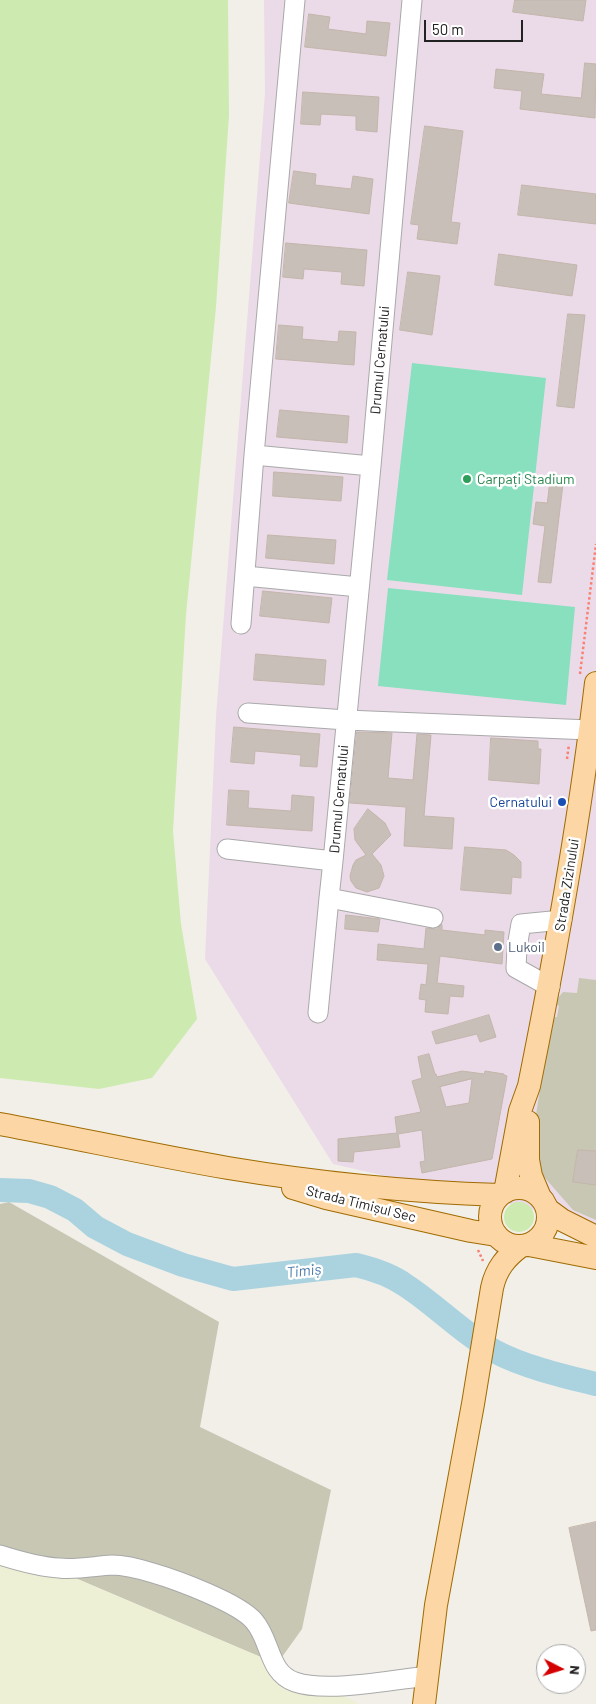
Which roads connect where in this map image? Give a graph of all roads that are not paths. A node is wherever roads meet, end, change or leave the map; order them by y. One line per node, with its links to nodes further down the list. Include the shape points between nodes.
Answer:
1 (295, 0): 3 (street)
2 (412, 0): 4 (street, Drumul Cernatului)
3 (254, 455): 4 (street); 5 (street)
4 (371, 466): 6 (street, Drumul Cernatului)
5 (245, 576): 6 (street); 7 (street)
6 (359, 587): 10 (street, Drumul Cernatului)
7 (241, 624)
8 (588, 680): 11 (main road, Strada Zizinului)
9 (248, 714): 10 (street)
10 (346, 720): 11 (street); 13 (street, Drumul Cernatului)
11 (590, 730): 16 (main road, Strada Zizinului)
12 (227, 849): 13 (street, Drumul Cernatului)
13 (333, 861): 14 (street)
14 (329, 898): 15 (street); 18 (street)
15 (433, 918)
16 (562, 920): 17 (main road, Strada Zizinului); 17 (street, via 521,924 516,968)
17 (550, 986): 19 (main road, Strada Zizinului)
18 (318, 1013)
19 (529, 1086): 22 (main road, Strada Zizinului, via 520,1111); 23 (main road, Strada Zizinului, via 528,1160 531,1176)
20 (0, 1124): 21 (main road, Strada Timișul Sec)
21 (228, 1168): 22 (main road, Strada Timișul Sec, via 414,1191); 24 (main road, Strada Timișul Sec, via 326,1198)
22 (502, 1194): 23 (main road, via 513,1188 522,1188 531,1190); 24 (main road, via 492,1206 490,1218)
23 (543, 1202): 25 (main road, via 562,1220); 26 (main road, via 549,1218 547,1226 537,1241)
24 (498, 1237): 26 (main road, via 506,1243); 28 (main road)
25 (596, 1237)
26 (525, 1246): 27 (main road); 28 (main road, via 508,1256)
27 (596, 1258)
28 (493, 1284): 30 (main road, via 444,1554)
29 (0, 1555): 30 (street, via 61,1569 114,1565 132,1567 223,1601 255,1622 277,1669 295,1682 330,1686)
30 (427, 1676): 31 (main road)
31 (424, 1704)

